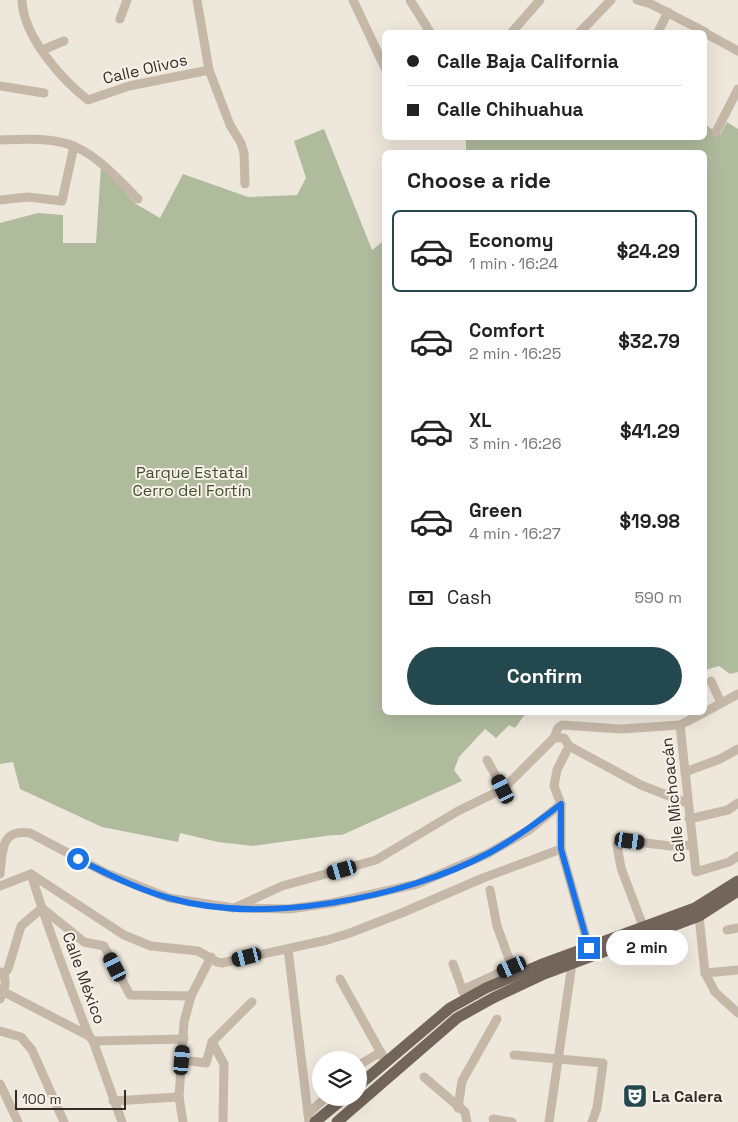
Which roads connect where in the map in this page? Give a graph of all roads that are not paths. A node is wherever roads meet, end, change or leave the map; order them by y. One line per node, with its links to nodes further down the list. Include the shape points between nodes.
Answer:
1 (22, 0): 18 (street)
2 (127, 0): 10 (street)
3 (197, 0): 21 (street)
4 (353, 0): 20 (street)
5 (410, 0): 11 (street)
6 (540, 0): 12 (street)
7 (611, 0): 13 (street)
8 (637, 0): 9 (street)
9 (668, 12): 14 (street); 15 (street)
10 (120, 19)
11 (429, 30)
12 (514, 30)
13 (582, 30)
14 (659, 30)
15 (700, 30)
16 (707, 34): 19 (street)
17 (64, 40): 18 (street)
18 (42, 50): 21 (street, Calle Olivos, via 54,67 88,100 128,86)
19 (738, 51)
20 (382, 62)
21 (209, 70): 28 (street, via 230,125 241,143)
22 (0, 86): 24 (street)
23 (738, 90): 25 (street)
24 (44, 93)
25 (716, 132)
26 (0, 140): 27 (street, via 22,139)
27 (74, 146): 29 (street, via 109,170); 30 (street, via 62,201 28,197)
28 (245, 184)
29 (138, 199)
30 (0, 200)
31 (711, 680): 33 (street)
32 (738, 694): 33 (street)
33 (721, 703): 34 (street)
34 (707, 711)
35 (699, 715): 36 (street)
36 (680, 725): 37 (street, via 622,729 562,725); 41 (street, Calle Michoacán)
37 (554, 738): 38 (street, via 564,738); 42 (street)
38 (569, 746): 43 (street, via 641,785); 45 (street, via 554,778)
39 (738, 748): 41 (street, via 720,759)
40 (487, 760): 42 (street)
41 (685, 772): 43 (street, Calle Michoacán)
42 (503, 789): 57 (street, via 458,811 376,860 282,886)
43 (687, 803): 46 (street, Calle Michoacán)
44 (738, 803): 46 (street, via 728,810)
45 (561, 804): 48 (street); 57 (street, via 529,830 488,854 417,884 289,909)
46 (689, 819): 47 (street, Calle Michoacán)
47 (692, 844): 49 (street, Calle Michoacán, via 696,872); 59 (street, via 670,846 630,841 617,845 621,868)
48 (561, 849): 62 (street); 63 (street, via 404,912 327,940)
49 (738, 856)
50 (0, 874): 57 (street, via 1,844 6,836 30,833 106,873 169,898)
51 (31, 874): 53 (street); 56 (street, Calle México); 64 (street, via 124,935 151,946 198,951)
52 (738, 882): 59 (main road, via 695,908)
53 (0, 886)
54 (490, 890): 68 (street, via 497,926)
55 (738, 891): 58 (main road)
56 (42, 908): 70 (street, via 21,926 8,969); 74 (street, via 84,942 104,946 130,995); 79 (street, Calle México, via 56,953)
57 (234, 908)
58 (699, 916): 66 (main road); 69 (street)
59 (643, 926): 62 (main road)
60 (738, 928): 61 (street)
61 (727, 930)
62 (589, 948): 68 (main road)
63 (288, 949): 64 (street, via 222,963); 95 (street)
64 (211, 957): 74 (street)
65 (453, 964): 72 (street)
66 (572, 964): 85 (street); 102 (main road, via 493,998 457,1018)
67 (738, 970): 69 (street)
68 (514, 971): 72 (main road)
69 (705, 973): 76 (street, via 715,992)
70 (1, 974): 73 (street)
71 (340, 979): 83 (street)
72 (464, 994): 83 (main road)
73 (2, 996): 79 (street)
74 (191, 996): 80 (street, via 184,1022)
75 (252, 1002): 81 (street)
76 (738, 1012)
77 (497, 1019): 94 (street, via 462,1081)
78 (0, 1031): 98 (street, via 21,1037 32,1050)
79 (91, 1039): 80 (street); 91 (street, Calle México, via 108,1079)
80 (184, 1039): 84 (street)
81 (212, 1042): 84 (street, via 206,1063); 101 (street, via 224,1064)
82 (514, 1055): 85 (street)
83 (384, 1057): 86 (street); 87 (main road)
84 (182, 1060): 90 (street)
85 (558, 1060): 105 (street); 106 (street, via 603,1063)
86 (367, 1062)
87 (367, 1076)
88 (424, 1076): 94 (street)
89 (0, 1084): 97 (street)
90 (179, 1097): 91 (street); 100 (street)
91 (113, 1101): 99 (street, Calle México)
92 (320, 1106): 95 (street)
93 (331, 1106): 95 (main road)
94 (458, 1108): 103 (street, via 465,1112)
95 (311, 1119)
96 (493, 1119): 104 (street)
97 (18, 1122)
98 (64, 1122)
99 (122, 1122)
100 (183, 1122)
101 (223, 1122)
102 (337, 1122)
103 (467, 1122)
104 (512, 1122)
105 (549, 1122)
106 (592, 1122)

